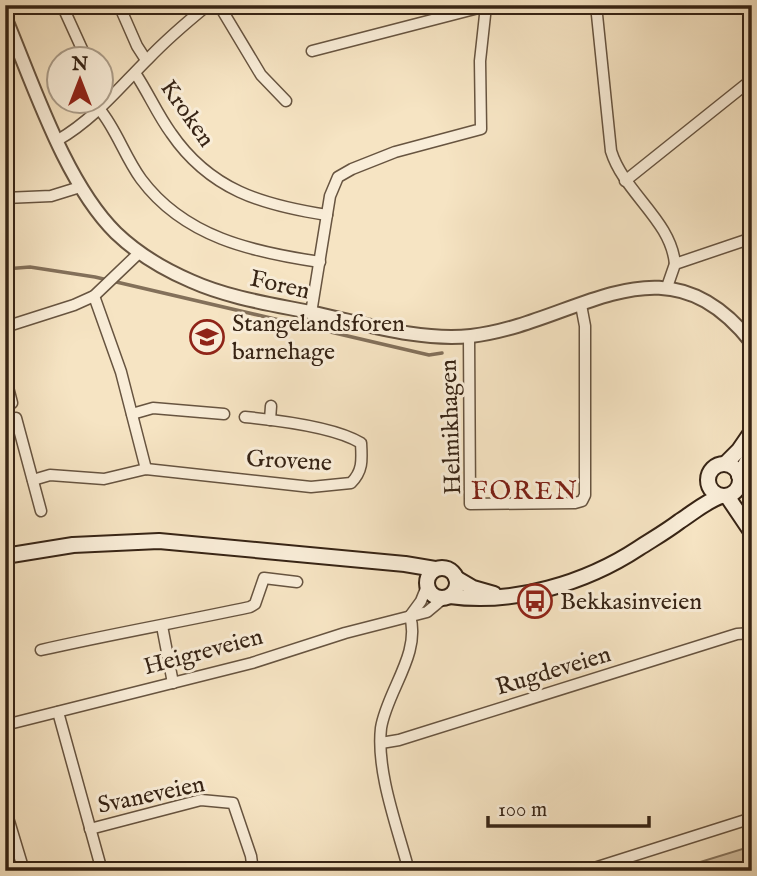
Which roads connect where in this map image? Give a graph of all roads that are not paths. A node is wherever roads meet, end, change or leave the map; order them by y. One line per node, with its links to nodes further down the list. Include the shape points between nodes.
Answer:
1 (62, 5): 8 (street)
2 (119, 5): 10 (street, Kroken)
3 (208, 5): 10 (street)
4 (219, 5): 14 (street, via 261,75)
5 (596, 5): 18 (street, via 611,151)
6 (488, 6): 9 (street); 21 (street, via 480,61 481,128 352,169 332,187)
7 (5, 17): 17 (street, Foren)
8 (81, 46)
9 (312, 51)
10 (146, 60): 11 (street)
11 (135, 73): 13 (street); 21 (street, Kroken, via 170,132 209,174 252,198)
12 (745, 85): 18 (street)
13 (116, 93)
14 (286, 101)
15 (90, 116): 17 (street)
16 (107, 116): 24 (street, Foren, via 140,178 177,215 234,244)
17 (58, 140): 19 (street, Foren)
18 (625, 181): 25 (street, via 671,241)
19 (80, 187): 20 (street, via 51,196); 23 (street, Foren, via 115,232)
20 (5, 198)
21 (327, 215): 24 (street)
22 (752, 238): 25 (street)
23 (139, 253): 27 (street); 29 (street, Foren, via 193,282)
24 (320, 262): 29 (street)
25 (676, 264): 26 (street)
26 (667, 287): 28 (street, Foren, via 632,289); 32 (street, Foren, via 716,307)
27 (94, 296): 30 (street); 36 (street)
28 (581, 305): 31 (street, Foren, via 501,331); 31 (street, Helmikhagen, via 585,326 585,495 575,503 470,504)
29 (311, 313): 31 (street, Foren, via 417,335)
30 (5, 327)
31 (469, 336)
32 (752, 343)
33 (5, 376): 34 (street)
34 (12, 403)
35 (271, 406): 40 (street)
36 (132, 414): 37 (street, via 153,408); 44 (street)
37 (224, 414)
38 (245, 417): 40 (street, Grovene)
39 (16, 418): 45 (street)
40 (270, 420): 44 (street, Grovene, via 349,436 360,443 359,475 351,483 311,487)
41 (752, 431): 43 (main road)
42 (752, 452): 46 (main road)
43 (724, 464): 46 (main road, via 734,468); 47 (main road, via 712,470)
44 (146, 469): 45 (street, Grovene, via 104,479 50,475)
45 (33, 480): 49 (street)
46 (739, 481): 48 (main road); 50 (main road)
47 (708, 483): 48 (main road, via 712,491); 51 (main road)
48 (724, 496): 51 (main road); 52 (main road)
49 (41, 511)
50 (752, 516)
51 (663, 530): 59 (main road, via 588,575 545,589)
52 (752, 533)
53 (5, 556): 54 (main road, via 73,545 159,541)
54 (383, 563): 55 (main road); 58 (main road)
55 (436, 569): 56 (main road, via 448,569); 58 (main road)
56 (456, 578): 59 (main road); 60 (main road)
57 (297, 582): 62 (street, via 264,578 250,607)
58 (427, 585): 60 (main road, via 433,595); 61 (street)
59 (498, 596): 60 (main road)
60 (447, 597): 61 (street, Heigreveien, via 427,612)
61 (410, 616): 65 (street, Heigreveien); 68 (street, via 414,632 385,715)
62 (162, 626): 64 (street); 65 (street)
63 (752, 633): 68 (street, Rugdeveien)
64 (41, 650)
65 (173, 683): 66 (street, Heigreveien)
66 (58, 712): 67 (street, Heigreveien); 71 (street, Svaneveien)
67 (5, 725)
68 (381, 743): 75 (street)
69 (5, 808): 72 (street)
70 (752, 818): 76 (street)
71 (90, 829): 73 (street, Svaneveien); 74 (street, Svaneveien, via 201,800 233,803)
72 (24, 871)
73 (102, 871)
74 (253, 871)
75 (409, 871)
76 (585, 871)

